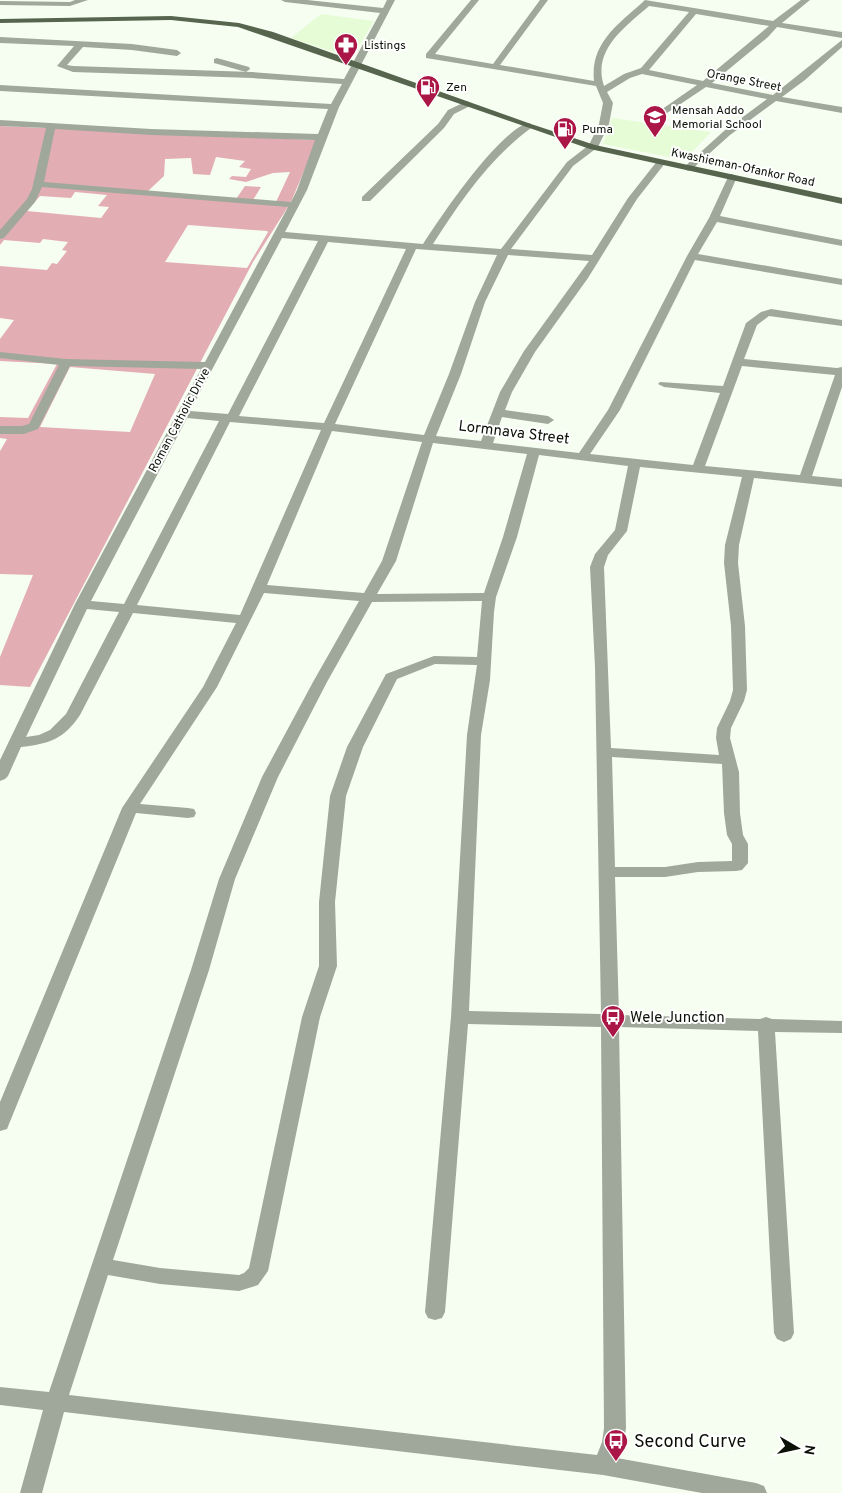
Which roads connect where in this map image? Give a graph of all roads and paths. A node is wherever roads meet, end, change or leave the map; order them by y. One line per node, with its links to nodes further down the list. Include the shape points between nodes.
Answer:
1 (84, 0): 8 (street, via 70,4)
2 (286, 0): 10 (street)
3 (391, 0): 10 (street, Roman Catholic Drive)
4 (475, 0): 22 (street, via 429,56)
5 (544, 0): 22 (street)
6 (806, 0): 12 (street)
7 (648, 1): 9 (street); 28 (street, via 602,48 597,67)
8 (0, 4)
9 (696, 10): 12 (street, via 715,10); 23 (street)
10 (385, 11): 21 (street, Roman Catholic Drive)
11 (0, 21): 21 (main road, Kwashieman-Ofankor Road, via 129,18 212,21 255,29)
12 (776, 23): 13 (street); 26 (street)
13 (842, 35)
14 (0, 40): 15 (street)
15 (10, 40): 17 (street); 18 (street)
16 (842, 43): 29 (street)
17 (81, 44): 19 (street); 24 (street, via 61,66)
18 (0, 49)
19 (176, 53)
20 (217, 61): 24 (street, via 240,66)
21 (358, 64): 25 (street, Roman Catholic Drive); 30 (main road, Kwashieman-Ofankor Road)
22 (494, 68): 28 (street)
23 (642, 71): 26 (street, Orange Street); 28 (street)
24 (252, 75): 25 (street)
25 (347, 82): 31 (street, Roman Catholic Drive)
26 (703, 84): 29 (street, Orange Street); 33 (street)
27 (0, 88): 31 (street)
28 (601, 88): 38 (street, via 609,109)
29 (773, 98): 32 (street, Orange Street); 40 (street)
30 (467, 104): 36 (main road, Kwashieman-Ofankor Road); 43 (street, via 448,115 441,126)
31 (334, 107): 37 (street, Roman Catholic Drive)
32 (842, 110)
33 (661, 114)
34 (0, 124): 35 (street)
35 (51, 126): 37 (street); 42 (street)
36 (528, 126): 38 (main road, Kwashieman-Ofankor Road); 51 (street, via 509,140)
37 (321, 137): 45 (street, Roman Catholic Drive)
38 (593, 147): 39 (main road, Kwashieman-Ofankor Road); 52 (street, via 570,164)
39 (660, 162): 40 (main road, Kwashieman-Ofankor Road); 54 (street)
40 (688, 168): 41 (main road, Kwashieman-Ofankor Road)
41 (732, 177): 44 (main road, Kwashieman-Ofankor Road); 46 (street)
42 (38, 184): 45 (street); 48 (street, via 30,200)
43 (366, 199)
44 (842, 201)
45 (294, 205): 47 (street, Roman Catholic Drive)
46 (714, 218): 50 (street); 53 (street)
47 (277, 234): 49 (street); 60 (street, Roman Catholic Drive)
48 (0, 236)
49 (325, 238): 51 (street); 66 (street)
50 (842, 242)
51 (419, 246): 52 (street); 68 (street)
52 (504, 252): 54 (street); 70 (street, via 480,302)
53 (692, 256): 55 (street); 73 (street, via 614,410)
54 (596, 258): 64 (street, via 530,351 506,392)
55 (842, 282)
56 (842, 323): 59 (street, via 780,313 765,314 750,326)
57 (0, 355): 58 (street)
58 (66, 362): 60 (street); 69 (street, via 34,426 24,430)
59 (738, 362): 61 (street); 63 (street)
60 (208, 366): 65 (street, Roman Catholic Drive)
61 (842, 371): 77 (street)
62 (664, 384): 63 (street)
63 (728, 390): 75 (street)
64 (498, 413): 67 (street); 71 (street)
65 (182, 414): 66 (street, Lormnava Street); 82 (street, Roman Catholic Drive)
66 (229, 418): 68 (street, Lormnava Street); 83 (street)
67 (548, 420)
68 (328, 427): 70 (street, Lormnava Street); 79 (street)
69 (0, 430)
70 (429, 438): 71 (street, Lormnava Street); 81 (street, via 389,562)
71 (486, 445): 72 (street, Lormnava Street)
72 (534, 451): 73 (street, Lormnava Street); 80 (street)
73 (582, 457): 74 (street, Lormnava Street)
74 (635, 463): 75 (street, Lormnava Street); 87 (street, via 621,531 602,554 597,567)
75 (696, 470): 76 (street, Lormnava Street)
76 (749, 474): 77 (street, Lormnava Street); 88 (street, via 732,545 740,690 724,728)
77 (805, 479): 78 (street, Lormnava Street)
78 (842, 483)
79 (259, 588): 81 (street); 84 (street)
80 (489, 597): 81 (street); 85 (street)
81 (369, 598): 98 (street, via 270,777 227,880)
82 (82, 604): 83 (street); 86 (street, Roman Catholic Drive)
83 (127, 608): 84 (street); 86 (street, via 64,729 43,739)
84 (245, 620): 90 (street, via 210,687)
85 (484, 661): 93 (street, via 474,735); 98 (street, via 434,660 391,677 350,758 336,809 327,902 328,966 311,1017 257,1275 250,1281 239,1283 160,1276)
86 (16, 743): 89 (street, Roman Catholic Drive)
87 (604, 752): 88 (street); 92 (street)
88 (728, 760): 92 (street, via 732,776 732,813 740,844 739,865 665,872)
89 (0, 775)
90 (130, 808): 91 (street); 97 (street)
91 (188, 813)
92 (607, 872): 94 (street)
93 (460, 1017): 94 (street); 99 (street)
94 (610, 1020): 95 (street); 103 (street, via 615,1428 613,1442)
95 (766, 1024): 96 (street); 100 (street)
96 (842, 1027)
97 (0, 1124)
98 (101, 1266): 102 (street)
99 (435, 1312)
100 (784, 1333)
101 (0, 1396): 102 (street)
102 (56, 1403): 103 (street); 105 (street)
103 (603, 1464): 104 (street)
104 (692, 1487): 106 (street)
105 (31, 1493)
106 (756, 1493)

